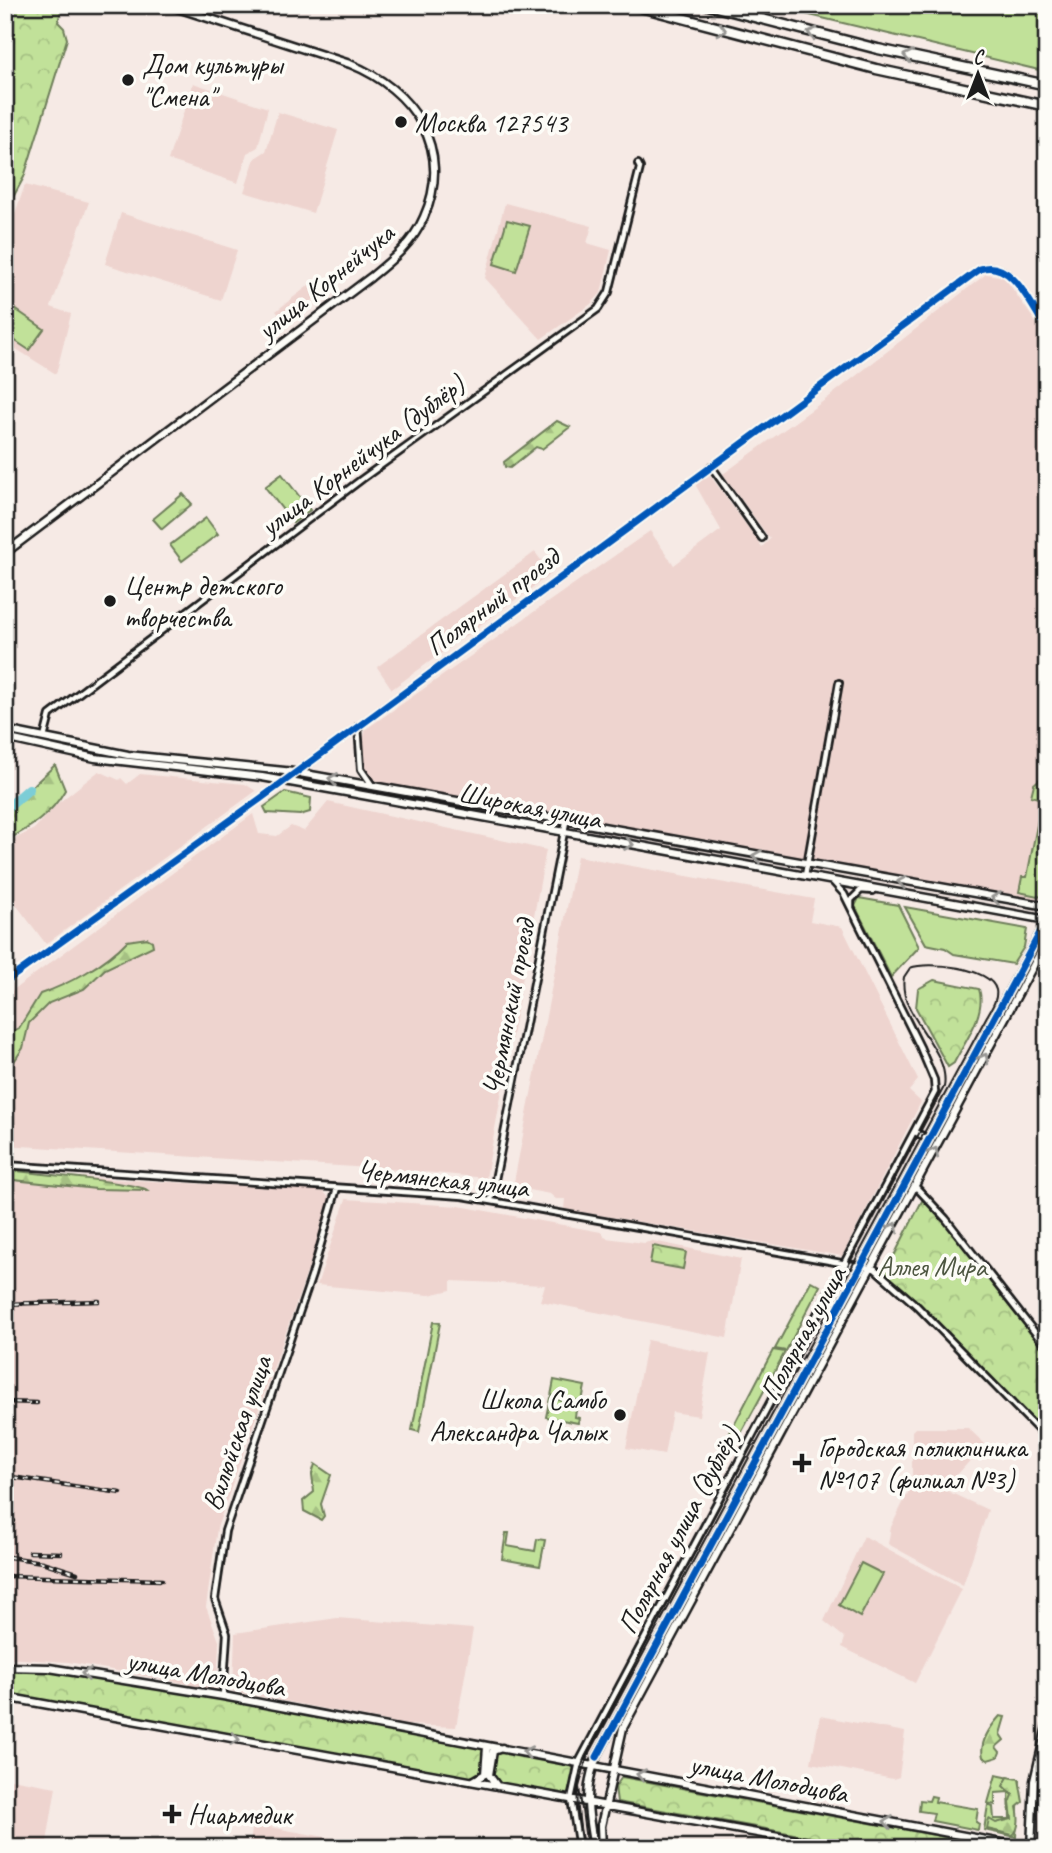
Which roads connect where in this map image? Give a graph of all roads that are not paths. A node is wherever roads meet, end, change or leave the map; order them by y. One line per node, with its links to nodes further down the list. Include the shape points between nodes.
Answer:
1 (168, 5): 10 (main road, улица Корнейчука, via 350,64 390,84 415,111 432,149 434,174 425,216 411,240 372,277)
2 (633, 5): 5 (highway, one-way to 5, via 876,69)
3 (708, 5): 4 (highway, one-way to 3, via 878,50)
4 (1047, 85)
5 (1047, 106)
6 (638, 164): 15 (street, улица Корнейчука (дублёр), via 609,292 598,309 362,479 50,715)
7 (1047, 329): 8 (street, Полярный проезд, via 1007,271 992,266 981,269)
8 (711, 466): 9 (street); 12 (street, Полярный проезд)
9 (762, 538)
10 (5, 553)
11 (839, 683): 24 (street)
12 (358, 726): 16 (street, Полярный проезд); 18 (street, via 361,769)
13 (5, 730): 15 (main road, Широкая улица)
14 (5, 738): 17 (main road, Широкая улица, via 95,758)
15 (44, 739): 16 (main road, Широкая улица, via 128,755)
16 (294, 772): 17 (street, Полярный проезд); 18 (main road, Широкая улица, one-way to 16)
17 (283, 781): 19 (main road, Широкая улица); 32 (street, Полярный проезд)
18 (373, 786): 19 (main road, via 367,791); 20 (main road, Широкая улица)
19 (370, 796): 22 (main road, Широкая улица)
20 (529, 815): 21 (main road, Широкая улица); 22 (main road, via 535,824)
21 (566, 822): 23 (street, Чермянский проезд); 24 (main road, Широкая улица, one-way to 21)
22 (529, 827): 23 (main road, Широкая улица)
23 (564, 833): 25 (main road, Широкая улица, one-way to 25); 38 (street, Чермянский проезд)
24 (807, 865): 25 (street); 28 (main road, Широкая улица, one-way to 24)
25 (805, 877): 26 (main road, Широкая улица)
26 (834, 883): 27 (main road, Широкая улица); 29 (street)
27 (877, 891): 29 (street, via 861,890 851,900); 30 (main road, Широкая улица)
28 (1047, 906)
29 (851, 908): 33 (street, Полярная улица (дублёр), via 934,1080 935,1092)
30 (1047, 920): 34 (main road, Полярная улица)
31 (1047, 940): 36 (main road, Полярная улица, one-way to 31)
32 (5, 982)
33 (915, 1132): 34 (street); 39 (street, Полярная улица (дублёр))
34 (930, 1140): 40 (main road, Полярная улица)
35 (5, 1164): 37 (street, Чермянская улица)
36 (915, 1186): 41 (main road, Полярная улица, one-way to 36); 42 (street)
37 (337, 1188): 38 (street, Чермянская улица); 45 (street, Вилюйская улица, via 316,1265 225,1531 215,1599 227,1634)
38 (491, 1200): 39 (street, Чермянская улица)
39 (844, 1263): 40 (street, Чермянская улица); 50 (street, Полярная улица (дублёр))
40 (862, 1266): 41 (street, Чермянская улица); 51 (main road, Полярная улица)
41 (871, 1268): 43 (street, via 882,1272 917,1306); 52 (main road, Полярная улица, via 623,1728)
42 (1047, 1348)
43 (1047, 1439)
44 (5, 1667): 45 (main road, улица Молодцова, one-way to 44, via 49,1668)
45 (223, 1696): 48 (main road, улица Молодцова)
46 (5, 1697): 53 (main road, улица Молодцова, one-way to 53)
47 (1047, 1726): 62 (main road, via 1034,1781)
48 (482, 1743): 49 (main road, улица Молодцова); 53 (main road, via 489,1751 485,1774)
49 (504, 1747): 50 (main road, улица Молодцова, one-way to 49); 54 (main road, via 493,1752 489,1775)
50 (579, 1762): 51 (main road, улица Молодцова); 55 (street, Полярная улица (дублёр))
51 (594, 1765): 52 (main road, улица Молодцова); 56 (main road, Полярная улица)
52 (612, 1769): 57 (main road, Полярная улица); 62 (main road, улица Молодцова, one-way to 52)
53 (471, 1782): 54 (main road, улица Молодцова)
54 (497, 1786): 55 (main road, улица Молодцова)
55 (571, 1799): 56 (main road, улица Молодцова); 58 (street, Полярная улица (дублёр))
56 (587, 1802): 57 (main road, улица Молодцова); 59 (main road, Полярная улица)
57 (606, 1805): 60 (main road, Полярная улица); 61 (main road, улица Молодцова)
58 (579, 1848)
59 (594, 1848)
60 (602, 1848)
61 (840, 1848)
62 (1029, 1848)

